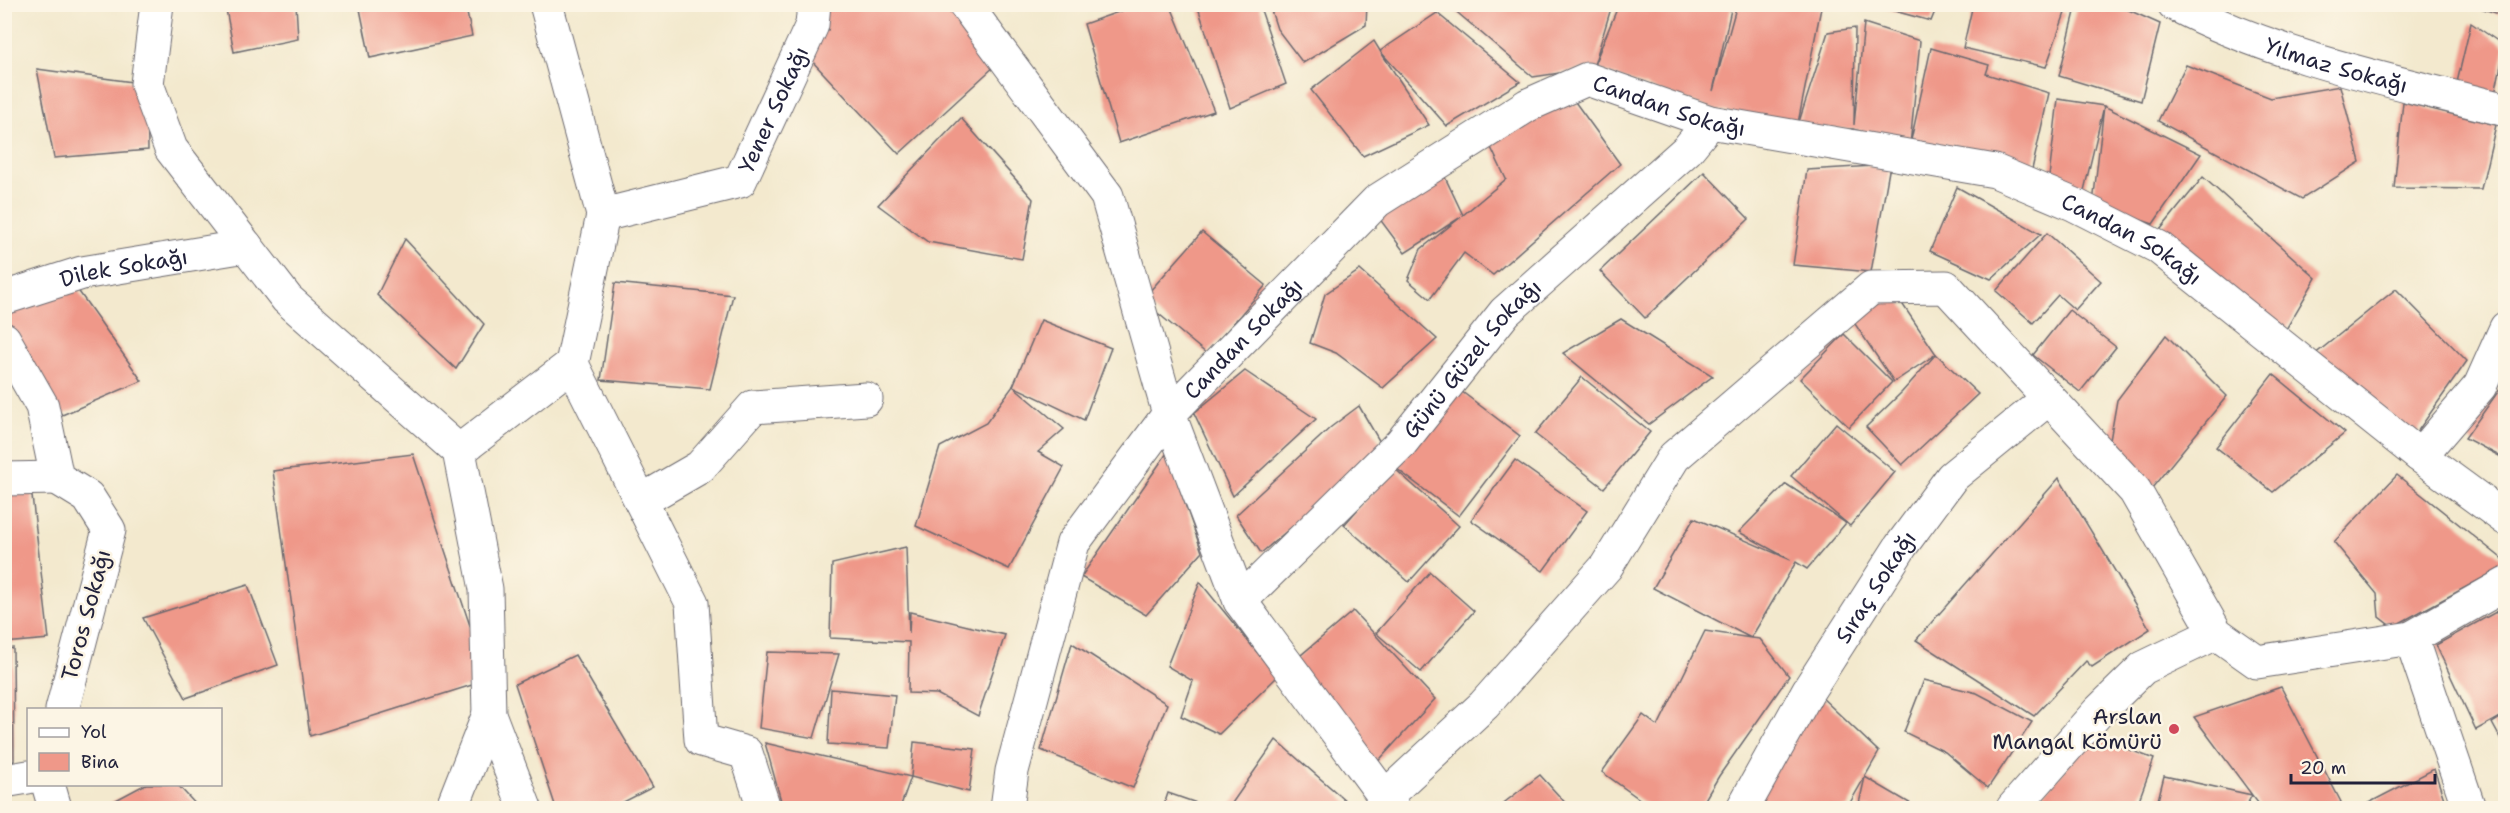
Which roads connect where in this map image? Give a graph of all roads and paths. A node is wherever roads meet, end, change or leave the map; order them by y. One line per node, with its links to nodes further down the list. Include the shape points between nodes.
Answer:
1 (157, 4): 9 (street, via 147,84 171,149)
2 (546, 4): 8 (street)
3 (814, 4): 8 (street, Yener Sokağı, via 812,25 740,181)
4 (2174, 4): 6 (street, Yılmaz Sokağı, via 2205,21 2298,56)
5 (965, 5): 16 (street, via 1107,196)
6 (2505, 110)
7 (1710, 122): 16 (street, Candan Sokağı, via 1587,79 1528,105 1377,201); 18 (street, Candan Sokağı, via 1995,171 2073,204 2158,247); 24 (street, Günü Güzel Sokağı, via 1687,150 1505,312 1401,443)
8 (603, 215): 13 (street)
9 (246, 246): 10 (street, Dilek Sokağı, via 82,273); 17 (street, via 287,299)
10 (4, 298)
11 (2505, 328): 18 (street, via 2480,386)
12 (4, 339): 19 (street, via 42,406)
13 (572, 364): 17 (street); 21 (street)
14 (2049, 398): 25 (street, via 2135,491); 32 (street, via 1946,287 1871,288 1674,457 1606,567 1484,705); 38 (street, Sıraç Sokağı, via 1952,477 1900,546 1808,691)
15 (866, 399): 21 (street, via 753,407 700,467)
16 (1170, 414): 24 (street); 37 (street, Candan Sokağı, via 1073,543 1012,771)
17 (459, 451): 28 (street, via 486,589)
18 (2420, 456): 22 (street, Candan Sokağı)
19 (57, 478): 20 (street); 27 (street, Toros Sokağı, via 88,497 109,530)
20 (4, 479)
21 (641, 501): 36 (street, via 692,603 701,740 746,753)
22 (2505, 519)
23 (2505, 584): 26 (street)
24 (1240, 600): 32 (street)
25 (2216, 633): 26 (street, via 2258,662); 39 (street, via 2143,668 2098,712)
26 (2411, 638): 40 (street)
27 (63, 708)
28 (489, 714): 34 (street); 35 (street)
29 (27, 777): 30 (street)
30 (4, 781)
31 (49, 786): 33 (street)
32 (1386, 804)
33 (55, 808)
34 (452, 808)
35 (525, 808)
36 (764, 808)
37 (1007, 808)
38 (1743, 808)
39 (2013, 808)
40 (2469, 808)

